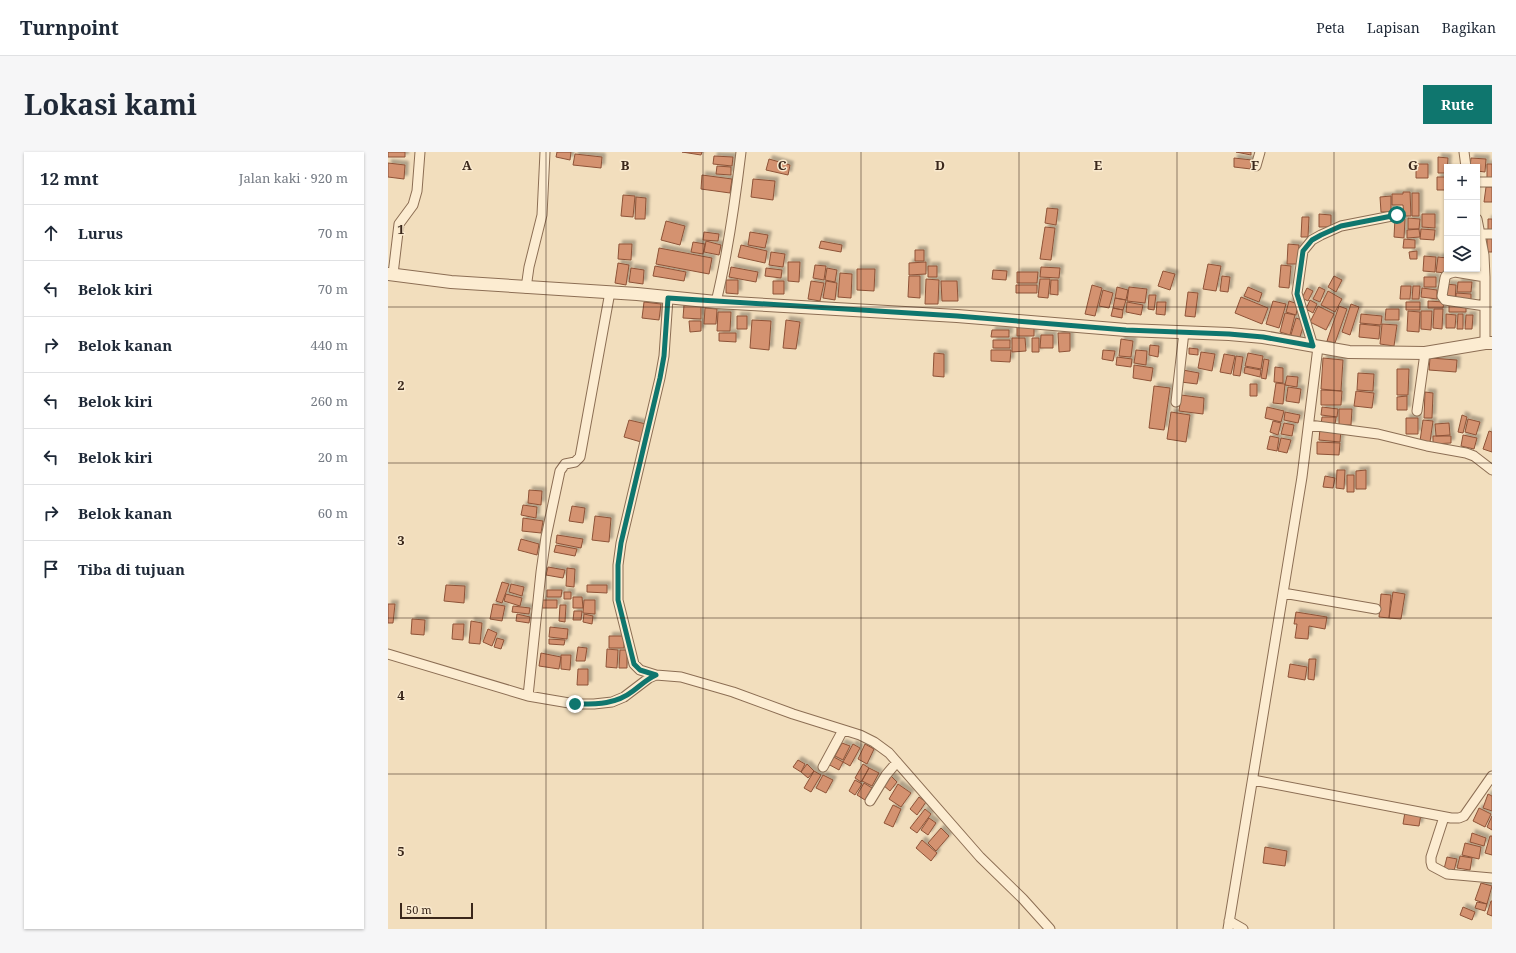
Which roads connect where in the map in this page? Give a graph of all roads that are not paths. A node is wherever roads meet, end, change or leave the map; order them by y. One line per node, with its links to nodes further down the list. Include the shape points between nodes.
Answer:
1 (420, 152): 13 (street, via 417,191 413,205 399,224)
2 (545, 152): 15 (street, via 542,215)
3 (741, 152): 18 (street, via 729,238)
4 (1260, 152): 7 (street)
5 (1464, 152): 6 (street)
6 (1466, 164)
7 (1256, 166)
8 (1480, 182): 9 (street)
9 (1492, 182)
10 (1397, 215): 22 (street, via 1341,226 1312,240 1303,251 1297,294)
11 (1480, 234): 12 (street); 14 (street)
12 (1492, 234)
13 (391, 274): 15 (street)
14 (1485, 277): 19 (street); 19 (street, via 1450,273 1445,278 1442,296 1445,300)
15 (526, 288): 16 (street)
16 (610, 292): 17 (street); 32 (street, via 580,457 575,462 565,464 560,471 546,536)
17 (668, 298): 18 (street); 31 (street, via 662,370 621,543 617,583 618,600 634,664 640,670)
18 (716, 302): 20 (street)
19 (1485, 306): 21 (street)
20 (1184, 332): 22 (street, via 1246,335); 24 (street)
21 (1489, 343): 23 (street)
22 (1316, 347): 23 (street, via 1349,352); 26 (street)
23 (1425, 353): 25 (street)
24 (1176, 402)
25 (1417, 411)
26 (1308, 425): 27 (street, via 1378,434 1466,453); 28 (street)
27 (1492, 470)
28 (1283, 593): 29 (street); 37 (street)
29 (1376, 609)
30 (388, 654): 32 (street)
31 (656, 675): 32 (street, via 624,698 612,702 575,704); 33 (street, via 681,677 733,692)
32 (528, 696)
33 (842, 730): 34 (street, via 874,742); 35 (street)
34 (898, 762): 38 (street, via 886,775); 42 (street, via 980,857 1023,898)
35 (823, 767)
36 (1492, 776): 39 (street, via 1464,816)
37 (1253, 780): 39 (street); 41 (street)
38 (870, 801)
39 (1444, 817): 40 (street, via 1431,857 1432,866 1447,874)
40 (1492, 878)
41 (1229, 925): 43 (street)
42 (1050, 929)
43 (1243, 929)

